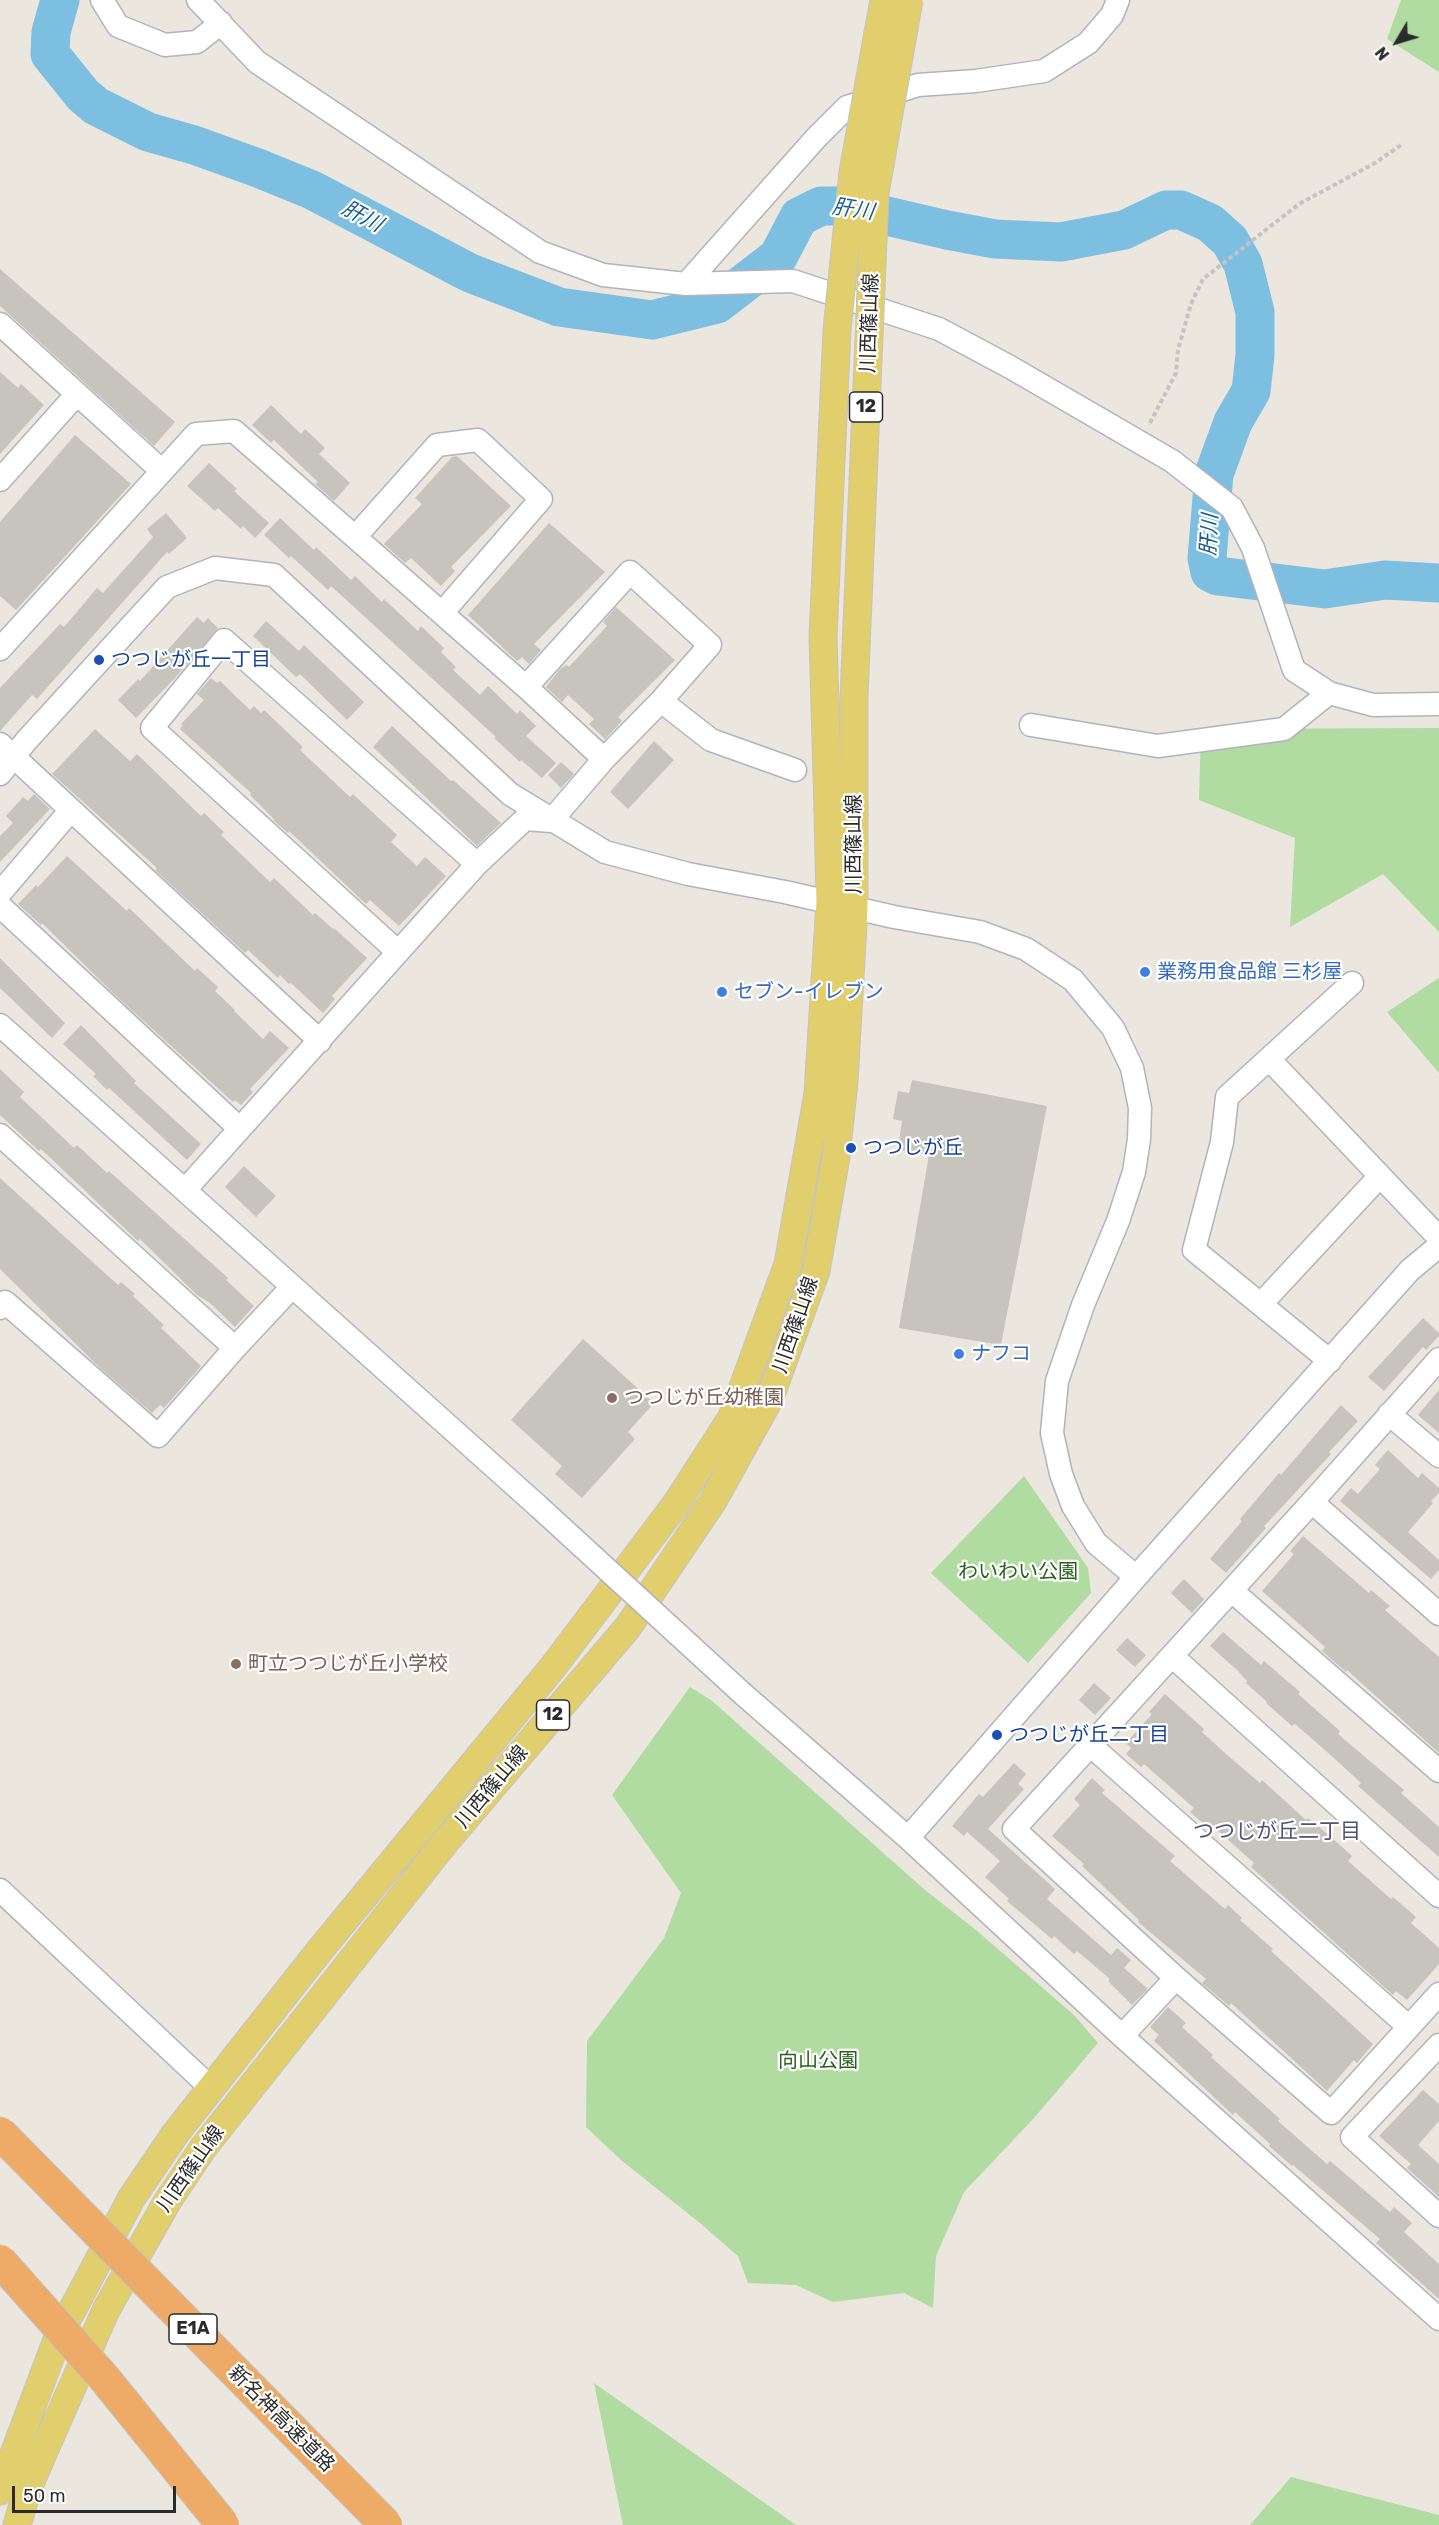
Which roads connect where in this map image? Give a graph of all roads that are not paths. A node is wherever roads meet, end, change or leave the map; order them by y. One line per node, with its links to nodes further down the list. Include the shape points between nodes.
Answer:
1 (102, 0): 6 (street, via 118,26 165,45 197,42)
2 (198, 0): 6 (street)
3 (884, 0): 24 (main road, 川西篠山線 / 12, bridge, via 853,172 837,330 823,637)
4 (909, 0): 24 (main road, 川西篠山線 / 12, bridge, via 875,193 854,698)
5 (1118, 0): 7 (street, via 1112,15 1088,43 1044,71 918,85 847,107)
6 (221, 23): 7 (street, via 257,62 540,252 603,276)
7 (686, 284): 16 (street, via 793,281 939,329 1172,461 1232,508 1253,548 1294,670)
8 (0, 324): 9 (street)
9 (77, 394): 10 (street); 11 (street)
10 (162, 471): 12 (street, via 196,434 234,431); 14 (street)
11 (0, 480)
12 (356, 536): 13 (street); 13 (street, via 436,445 478,440 541,499)
13 (442, 613): 15 (street)
14 (0, 649)
15 (526, 687): 17 (street, via 630,572 710,645); 21 (street)
16 (1329, 693): 18 (street, via 1373,705); 19 (street, via 1284,729 1158,746)
17 (661, 701): 21 (street); 22 (street, via 711,740)
18 (1439, 704)
19 (1031, 725)
20 (4, 758): 23 (street); 25 (street, via 167,586 215,568 274,575 510,794)
21 (604, 759): 25 (street)
22 (795, 770)
23 (71, 810): 27 (street); 33 (street)
24 (841, 814): 28 (main road, 川西篠山線 / 12)
25 (551, 821): 26 (street, via 525,819); 28 (street, via 605,852 688,874)
26 (477, 864): 30 (street); 30 (street, via 224,640 152,728)
27 (0, 892)
28 (842, 905): 50 (street, via 980,932 1026,948 1073,980 1113,1028 1132,1068 1140,1108 1134,1172 1057,1381 1052,1433 1073,1506 1096,1543); 64 (main road, 川西篠山線 / 12, via 818,1093 788,1264 732,1417 676,1504 553,1667 320,1950); 70 (main road, 川西篠山線 / 12, via 844,1082 836,1158 816,1271 770,1400 713,1501 628,1627 447,1840 202,2148 106,2310 28,2488)
29 (0, 906): 35 (street)
30 (398, 952): 33 (street)
31 (1352, 983): 34 (street)
32 (0, 1024): 38 (street)
33 (320, 1041): 35 (street)
34 (1269, 1059): 37 (street); 43 (street, via 1227,1097 1222,1142 1194,1250)
35 (239, 1128): 38 (street)
36 (0, 1135): 44 (street)
37 (1380, 1176): 39 (street); 43 (street)
38 (185, 1190): 41 (street)
39 (1439, 1238)
40 (1439, 1246): 46 (street, via 1410,1270)
41 (292, 1287): 44 (street); 56 (street, bridge)
42 (2, 1302): 44 (street, via 158,1436)
43 (1261, 1304): 46 (street)
44 (235, 1348)
45 (1439, 1359): 47 (street)
46 (1330, 1361): 50 (street)
47 (1389, 1414): 48 (street); 49 (street)
48 (1439, 1456)
49 (1312, 1502): 51 (street); 52 (street)
50 (1136, 1577): 56 (street)
51 (1232, 1591): 53 (street); 55 (street)
52 (1439, 1614)
53 (1172, 1656): 54 (street); 58 (street)
54 (1090, 1745): 59 (street, via 1014,1829); 61 (street)
55 (1439, 1771)
56 (908, 1838): 62 (street)
57 (0, 1890): 64 (street)
58 (1439, 1896)
59 (1176, 1978): 61 (street, via 1331,2114); 62 (street)
60 (1439, 1994): 61 (street)
61 (1409, 2027)
62 (1122, 2036): 68 (street)
63 (1437, 2050): 66 (street, via 1352,2137)
64 (212, 2089): 69 (main road, 川西篠山線 / 12, via 175,2134 131,2199 58,2337)
65 (0, 2133): 72 (highway, 新名神高速道路 / E1A, bridge)
66 (1439, 2216)
67 (0, 2261): 71 (highway, bridge, via 105,2379)
68 (1439, 2319)
69 (0, 2491)
70 (17, 2525)
71 (223, 2525)
72 (386, 2525)

